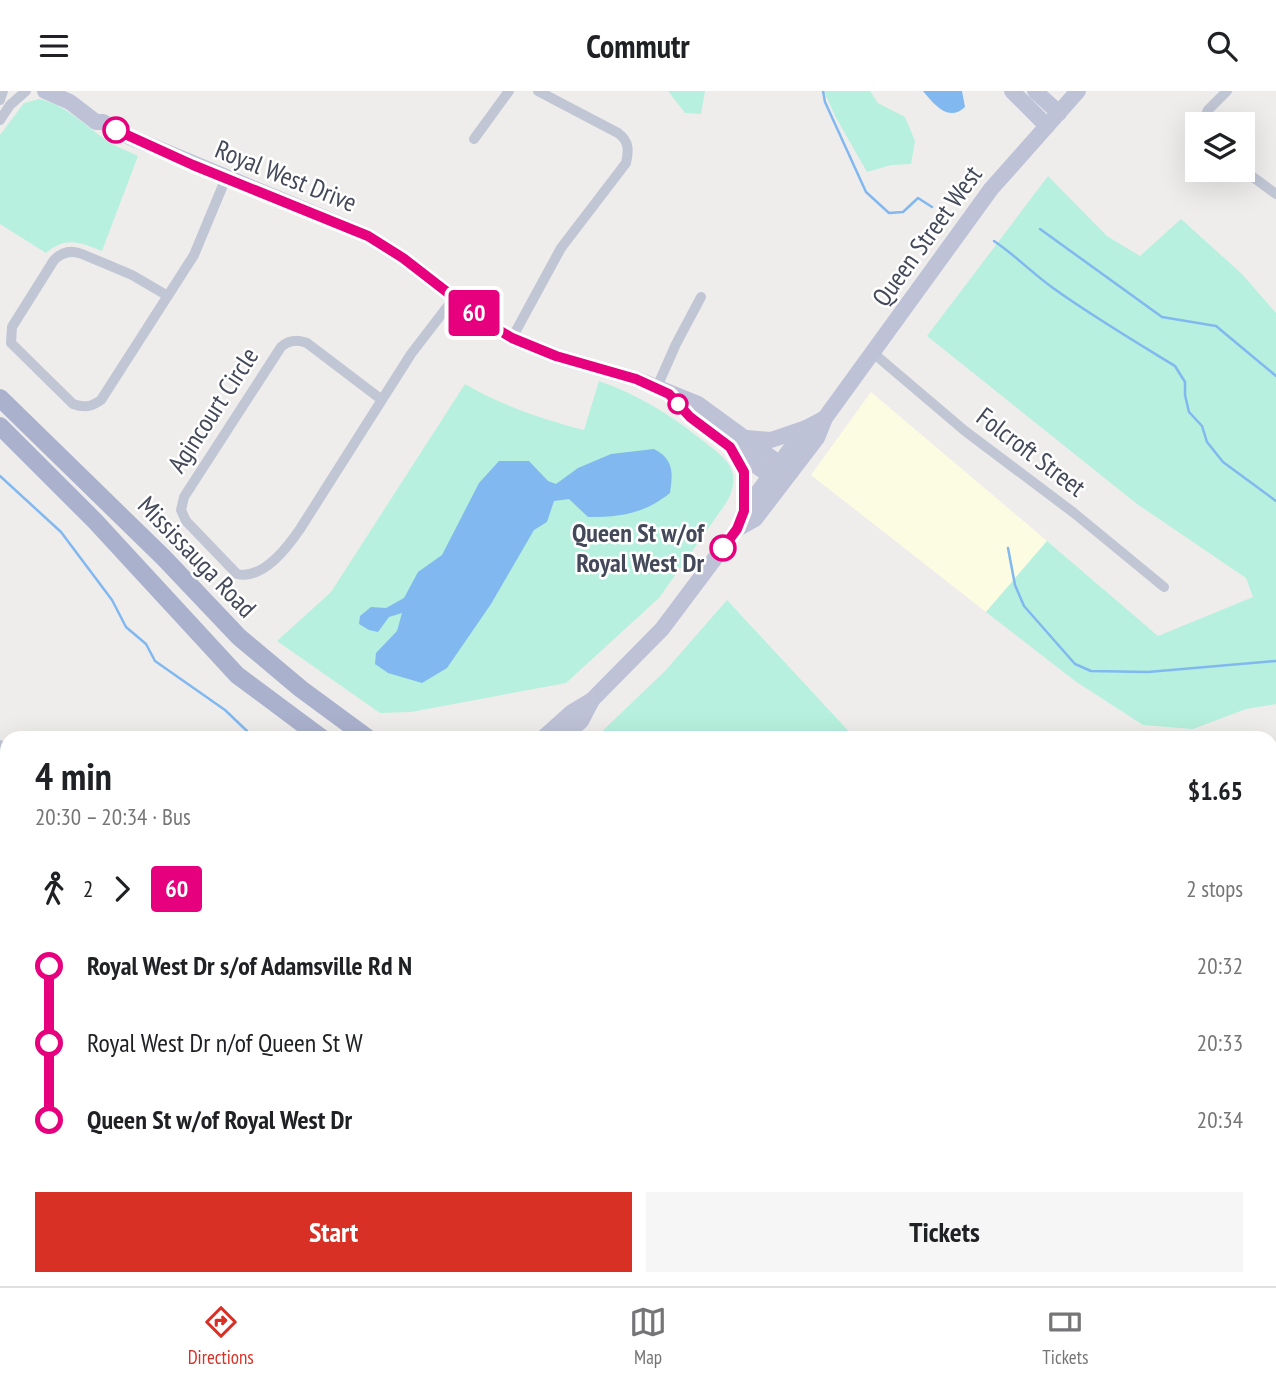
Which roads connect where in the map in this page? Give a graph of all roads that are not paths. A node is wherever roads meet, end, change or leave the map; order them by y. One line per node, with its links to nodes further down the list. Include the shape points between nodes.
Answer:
1 (3, 91): 11 (street)
2 (26, 91): 14 (street)
3 (45, 91): 15 (main road, Royal West Drive)
4 (72, 91): 15 (main road, Royal West Drive)
5 (509, 91): 17 (street)
6 (538, 91): 24 (street, via 618,133 628,152 626,163 561,248)
7 (1012, 91): 16 (main road)
8 (1035, 91): 13 (main road)
9 (1078, 91): 13 (main road, Queen Street West)
10 (1227, 91): 12 (street)
11 (0, 100)
12 (1207, 112)
13 (1059, 113): 16 (main road, Queen Street West)
14 (0, 120)
15 (103, 122): 18 (main road, Royal West Drive)
16 (1047, 126): 25 (main road, Queen Street West, via 991,189)
17 (474, 139)
18 (226, 178): 21 (street, via 203,238); 22 (main road, Royal West Drive, via 368,236)
19 (1255, 179): 20 (street)
20 (1276, 194)
21 (167, 296): 21 (street, via 101,400 91,406 73,404 11,343 12,327 63,253 95,259)
22 (454, 297): 24 (main road, Royal West Drive); 28 (street, Agincourt Circle)
23 (701, 297): 26 (street, via 676,344)
24 (512, 338): 26 (main road, Royal West Drive)
25 (872, 352): 29 (main road, Queen Street West); 37 (street, Folcroft Street)
26 (663, 390): 32 (main road, Royal West Drive, via 698,404); 33 (main road, Royal West Drive)
27 (0, 398): 40 (main road, Mississauga Road, via 239,637)
28 (382, 400): 28 (street, Agincourt Circle, via 307,343 285,343 184,497 181,510 186,521 237,574 259,571 294,537)
29 (825, 418): 31 (main road, Queen Street West); 34 (main road, Queen Street West, via 817,438)
30 (0, 426): 39 (main road, Mississauga Road, via 237,674)
31 (806, 428): 32 (main road, via 771,440); 34 (main road, Queen Street West)
32 (746, 438): 34 (main road, Royal West Drive)
33 (730, 447): 34 (main road, Royal West Drive); 35 (main road, via 744,472)
34 (781, 474): 35 (main road, Queen Street West); 36 (main road, Queen Street West, via 755,519)
35 (744, 511): 36 (main road, Queen Street West)
36 (737, 529): 38 (main road, Queen Street West, via 681,606)
37 (1164, 587)
38 (592, 700): 41 (main road, Queen Street West); 42 (main road, Queen Street West)
39 (312, 731)
40 (358, 731)
41 (551, 731)
42 (569, 731)

